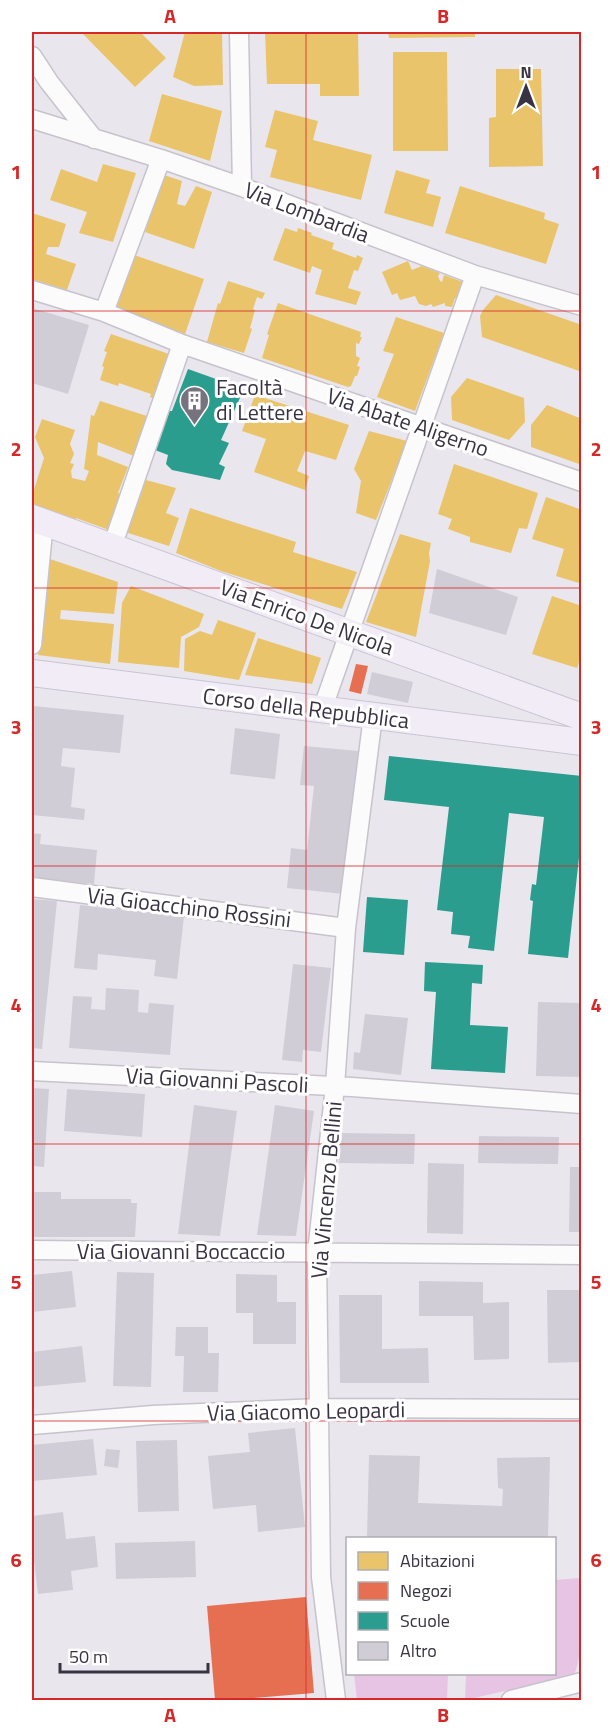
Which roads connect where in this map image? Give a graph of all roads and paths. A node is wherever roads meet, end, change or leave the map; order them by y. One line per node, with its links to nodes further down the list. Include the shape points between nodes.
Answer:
1 (239, 32): 6 (street)
2 (32, 56): 4 (street)
3 (32, 119): 4 (street, Via Lombardia)
4 (94, 139): 5 (street, Via Lombardia)
5 (161, 159): 6 (street, Via Lombardia); 10 (street)
6 (242, 187): 7 (street, Via Lombardia)
7 (475, 275): 9 (street, Via Lombardia); 12 (street)
8 (32, 290): 10 (street, Via Abate Aligerno)
9 (582, 306)
10 (104, 312): 11 (street, Via Abate Aligerno)
11 (182, 344): 12 (street, Via Abate Aligerno); 15 (street)
12 (421, 427): 13 (street, Via Abate Aligerno); 16 (street)
13 (582, 483)
14 (38, 520): 15 (main road, Via Enrico De Nicola); 17 (street)
15 (112, 547): 16 (main road, Via Enrico De Nicola)
16 (349, 633): 19 (main road, Via Enrico De Nicola); 20 (street)
17 (32, 645)
18 (32, 674): 20 (main road, Corso della Repubblica)
19 (554, 707): 22 (main road, Via Enrico De Nicola); 23 (main road)
20 (322, 710): 21 (main road, Corso della Repubblica)
21 (373, 716): 23 (main road, Corso della Repubblica); 26 (street, Via Vincenzo Bellini)
22 (582, 717)
23 (548, 738): 24 (main road, Corso della Repubblica)
24 (582, 742)
25 (32, 887): 26 (street, Via Gioacchino Rossini)
26 (346, 928): 28 (street, Via Vincenzo Bellini)
27 (32, 1071): 28 (street, Via Giovanni Pascoli)
28 (336, 1086): 29 (street, Via Giovanni Pascoli); 31 (street, Via Vincenzo Bellini)
29 (582, 1104)
30 (32, 1250): 31 (street, Via Giovanni Boccaccio)
31 (317, 1252): 32 (street, Via Giovanni Boccaccio); 33 (street, Via Vincenzo Bellini)
32 (582, 1255)
33 (320, 1408): 34 (street, Via Giacomo Leopardi); 35 (street, Via Giacomo Leopardi); 37 (street, Via Vincenzo Bellini, via 321,1577)
34 (582, 1409)
35 (32, 1425)
36 (582, 1682): 38 (street)
37 (336, 1701)
38 (511, 1701)

